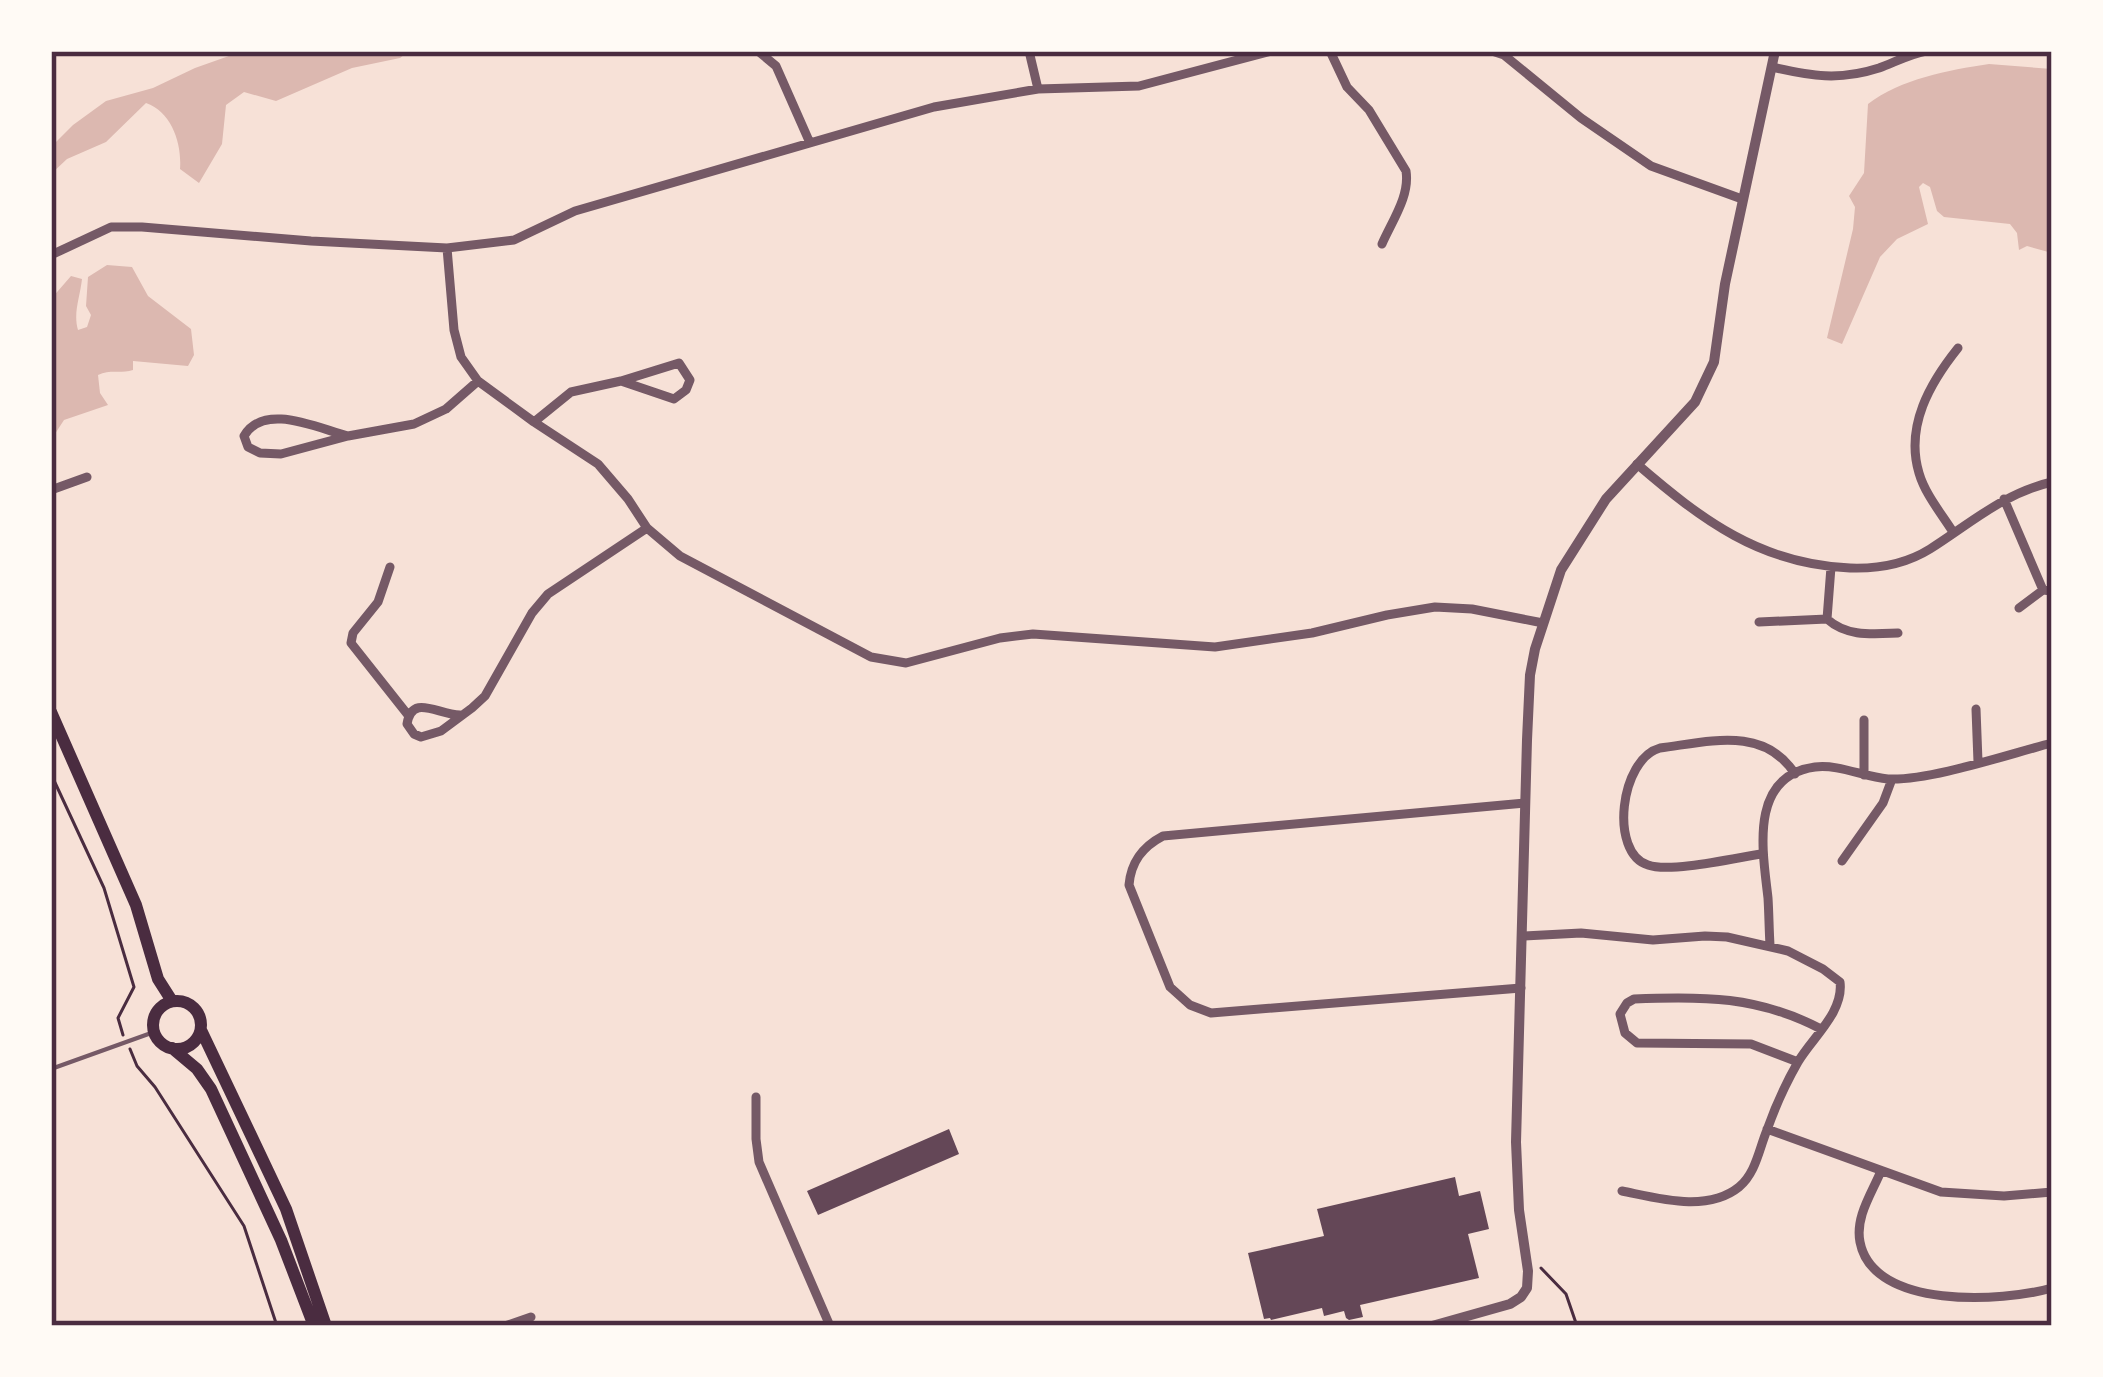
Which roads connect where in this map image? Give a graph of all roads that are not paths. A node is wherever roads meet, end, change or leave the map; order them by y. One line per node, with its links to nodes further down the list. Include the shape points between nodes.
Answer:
1 (758, 51): 11 (street, via 776,66)
2 (1029, 51): 10 (street)
3 (1271, 51): 10 (street, via 1139,86)
4 (1330, 51): 13 (street, via 1406,171)
5 (1492, 51): 8 (street)
6 (1775, 51): 9 (street)
7 (1921, 51): 9 (street, via 1846,76)
8 (1505, 53): 12 (street, via 1651,166)
9 (1772, 67): 12 (street)
10 (1038, 89): 11 (street, via 952,103)
11 (810, 143): 14 (street, via 575,211 514,240)
12 (1742, 199): 21 (street, via 1714,362 1695,402)
13 (1382, 244)
14 (447, 248): 15 (street, via 142,226 111,227); 17 (street, via 460,357)
15 (51, 254)
16 (1958, 348): 27 (street, via 1925,396 1915,447 1918,472)
17 (478, 381): 19 (street); 20 (street, via 433,418)
18 (621, 382): 18 (street, via 679,363 690,380 674,399); 19 (street, via 572,392)
19 (534, 422): 26 (street, via 598,464)
20 (348, 436): 20 (street, via 272,418 244,436 260,453 281,454)
21 (1637, 464): 29 (street, via 1696,513 1758,549); 34 (street, via 1573,548)
22 (87, 476): 24 (street)
23 (2052, 482): 25 (street)
24 (51, 490)
25 (2004, 499): 27 (street); 30 (street)
26 (647, 528): 34 (street, via 680,556 890,662 1033,634 1215,647 1435,607); 39 (street, via 548,594 485,696)
27 (1953, 532): 29 (street, via 1904,562)
28 (390, 567): 38 (street, via 351,643)
29 (1831, 567): 32 (street)
30 (2048, 591): 31 (street)
31 (2020, 608)
32 (1827, 619): 33 (street); 35 (street, via 1848,632)
33 (1759, 622)
34 (1543, 623): 46 (street, via 1531,675)
35 (1898, 633)
36 (1976, 709): 42 (street)
37 (51, 712): 52 (main road)
38 (408, 715): 39 (street, via 418,706); 39 (street, via 409,729 422,737)
39 (460, 716)
40 (1864, 720): 44 (street)
41 (2052, 743): 42 (street)
42 (1978, 762): 45 (street)
43 (1795, 774): 44 (street, via 1817,766); 47 (street, via 1771,796); 47 (street, via 1781,755 1742,739 1660,748 1633,770 1625,830 1639,861 1659,868)
44 (1864, 775): 45 (street)
45 (1892, 779): 48 (street)
46 (1525, 803): 49 (street); 51 (street, via 1163,836 1142,850 1129,885 1170,987 1210,1013)
47 (1761, 854): 50 (street)
48 (1842, 861)
49 (1523, 936): 50 (street, via 1705,936); 51 (street)
50 (1770, 945): 53 (street, via 1840,982)
51 (1521, 988): 72 (street, via 1516,1142 1529,1278 1510,1304)
52 (172, 1001): 54 (main road, via 195,1007); 55 (main road, via 156,1012)
53 (1821, 1029): 57 (street); 57 (street, via 1712,996 1634,999 1620,1014 1637,1043 1751,1044)
54 (201, 1030): 56 (main road, via 190,1045); 64 (main road)
55 (154, 1032): 56 (main road); 58 (lane)
56 (172, 1048): 65 (main road, via 211,1089)
57 (1798, 1062): 60 (street)
58 (51, 1070)
59 (756, 1096): 71 (street, via 759,1162)
60 (1767, 1129): 61 (street); 62 (street, via 1737,1189 1706,1201)
61 (1881, 1171): 63 (street, via 1941,1192); 66 (street, via 1862,1214 1860,1243 1889,1281 1958,1297)
62 (1622, 1191)
63 (2052, 1192)
64 (286, 1209): 65 (main road); 69 (main road)
65 (281, 1240): 68 (main road)
66 (2052, 1288)
67 (531, 1317): 70 (street)
68 (314, 1326)
69 (326, 1326)
70 (505, 1326)
71 (830, 1326)
72 (1432, 1326)

